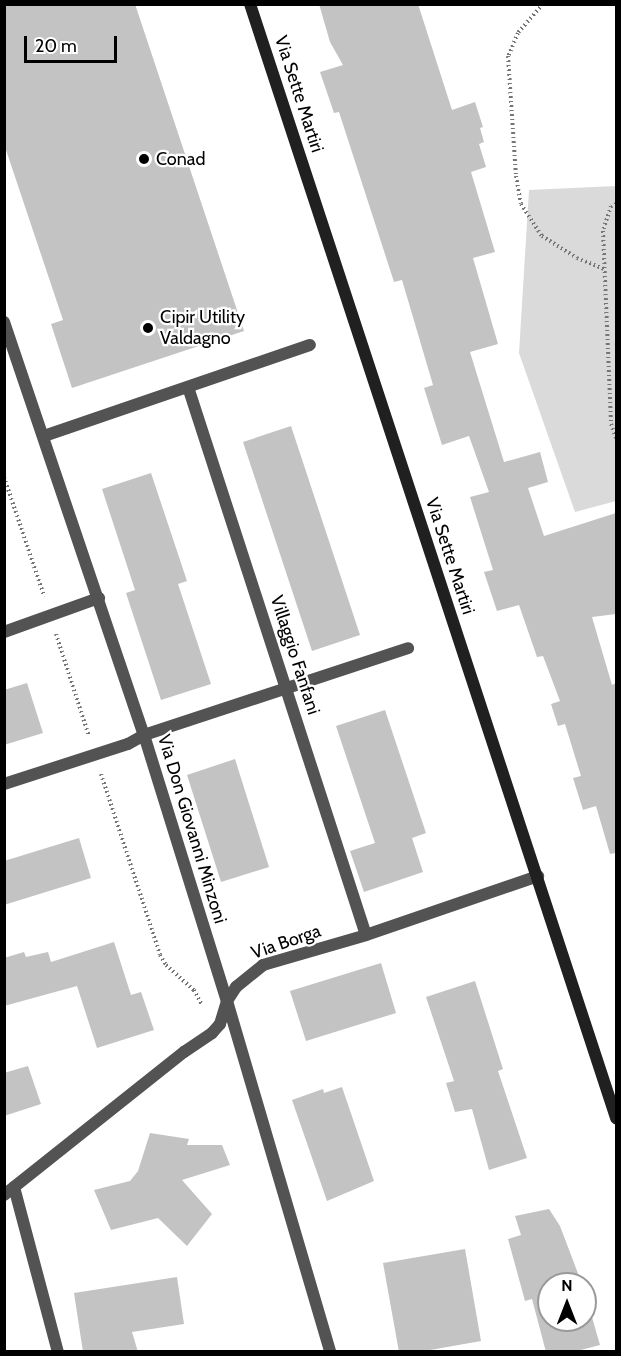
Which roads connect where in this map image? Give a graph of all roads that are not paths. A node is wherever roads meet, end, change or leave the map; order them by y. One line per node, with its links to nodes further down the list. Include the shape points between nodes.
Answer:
1 (250, 4): 12 (main road, Via Sette Martiri)
2 (4, 322): 5 (street, Via Don Giovanni Minzoni)
3 (310, 345): 4 (street)
4 (188, 387): 5 (street); 9 (street, Villaggio Fanfani)
5 (44, 436): 6 (street, Via Don Giovanni Minzoni)
6 (99, 598): 7 (street); 10 (street, Via Don Giovanni Minzoni)
7 (4, 632)
8 (408, 648): 9 (street)
9 (286, 687): 10 (street); 13 (street, Villaggio Fanfani)
10 (144, 735): 11 (street, via 128,744); 14 (street, Via Don Giovanni Minzoni)
11 (4, 784)
12 (538, 876): 13 (street, Via Borga); 15 (main road, Via Sette Martiri)
13 (366, 935): 14 (street, Via Borga, via 263,965 248,975)
14 (227, 1001): 16 (street, Via Borga, via 220,1024 212,1033); 18 (street, Via Don Giovanni Minzoni)
15 (616, 1118)
16 (9, 1191): 17 (street, Via Borga)
17 (58, 1352)
18 (330, 1352)

